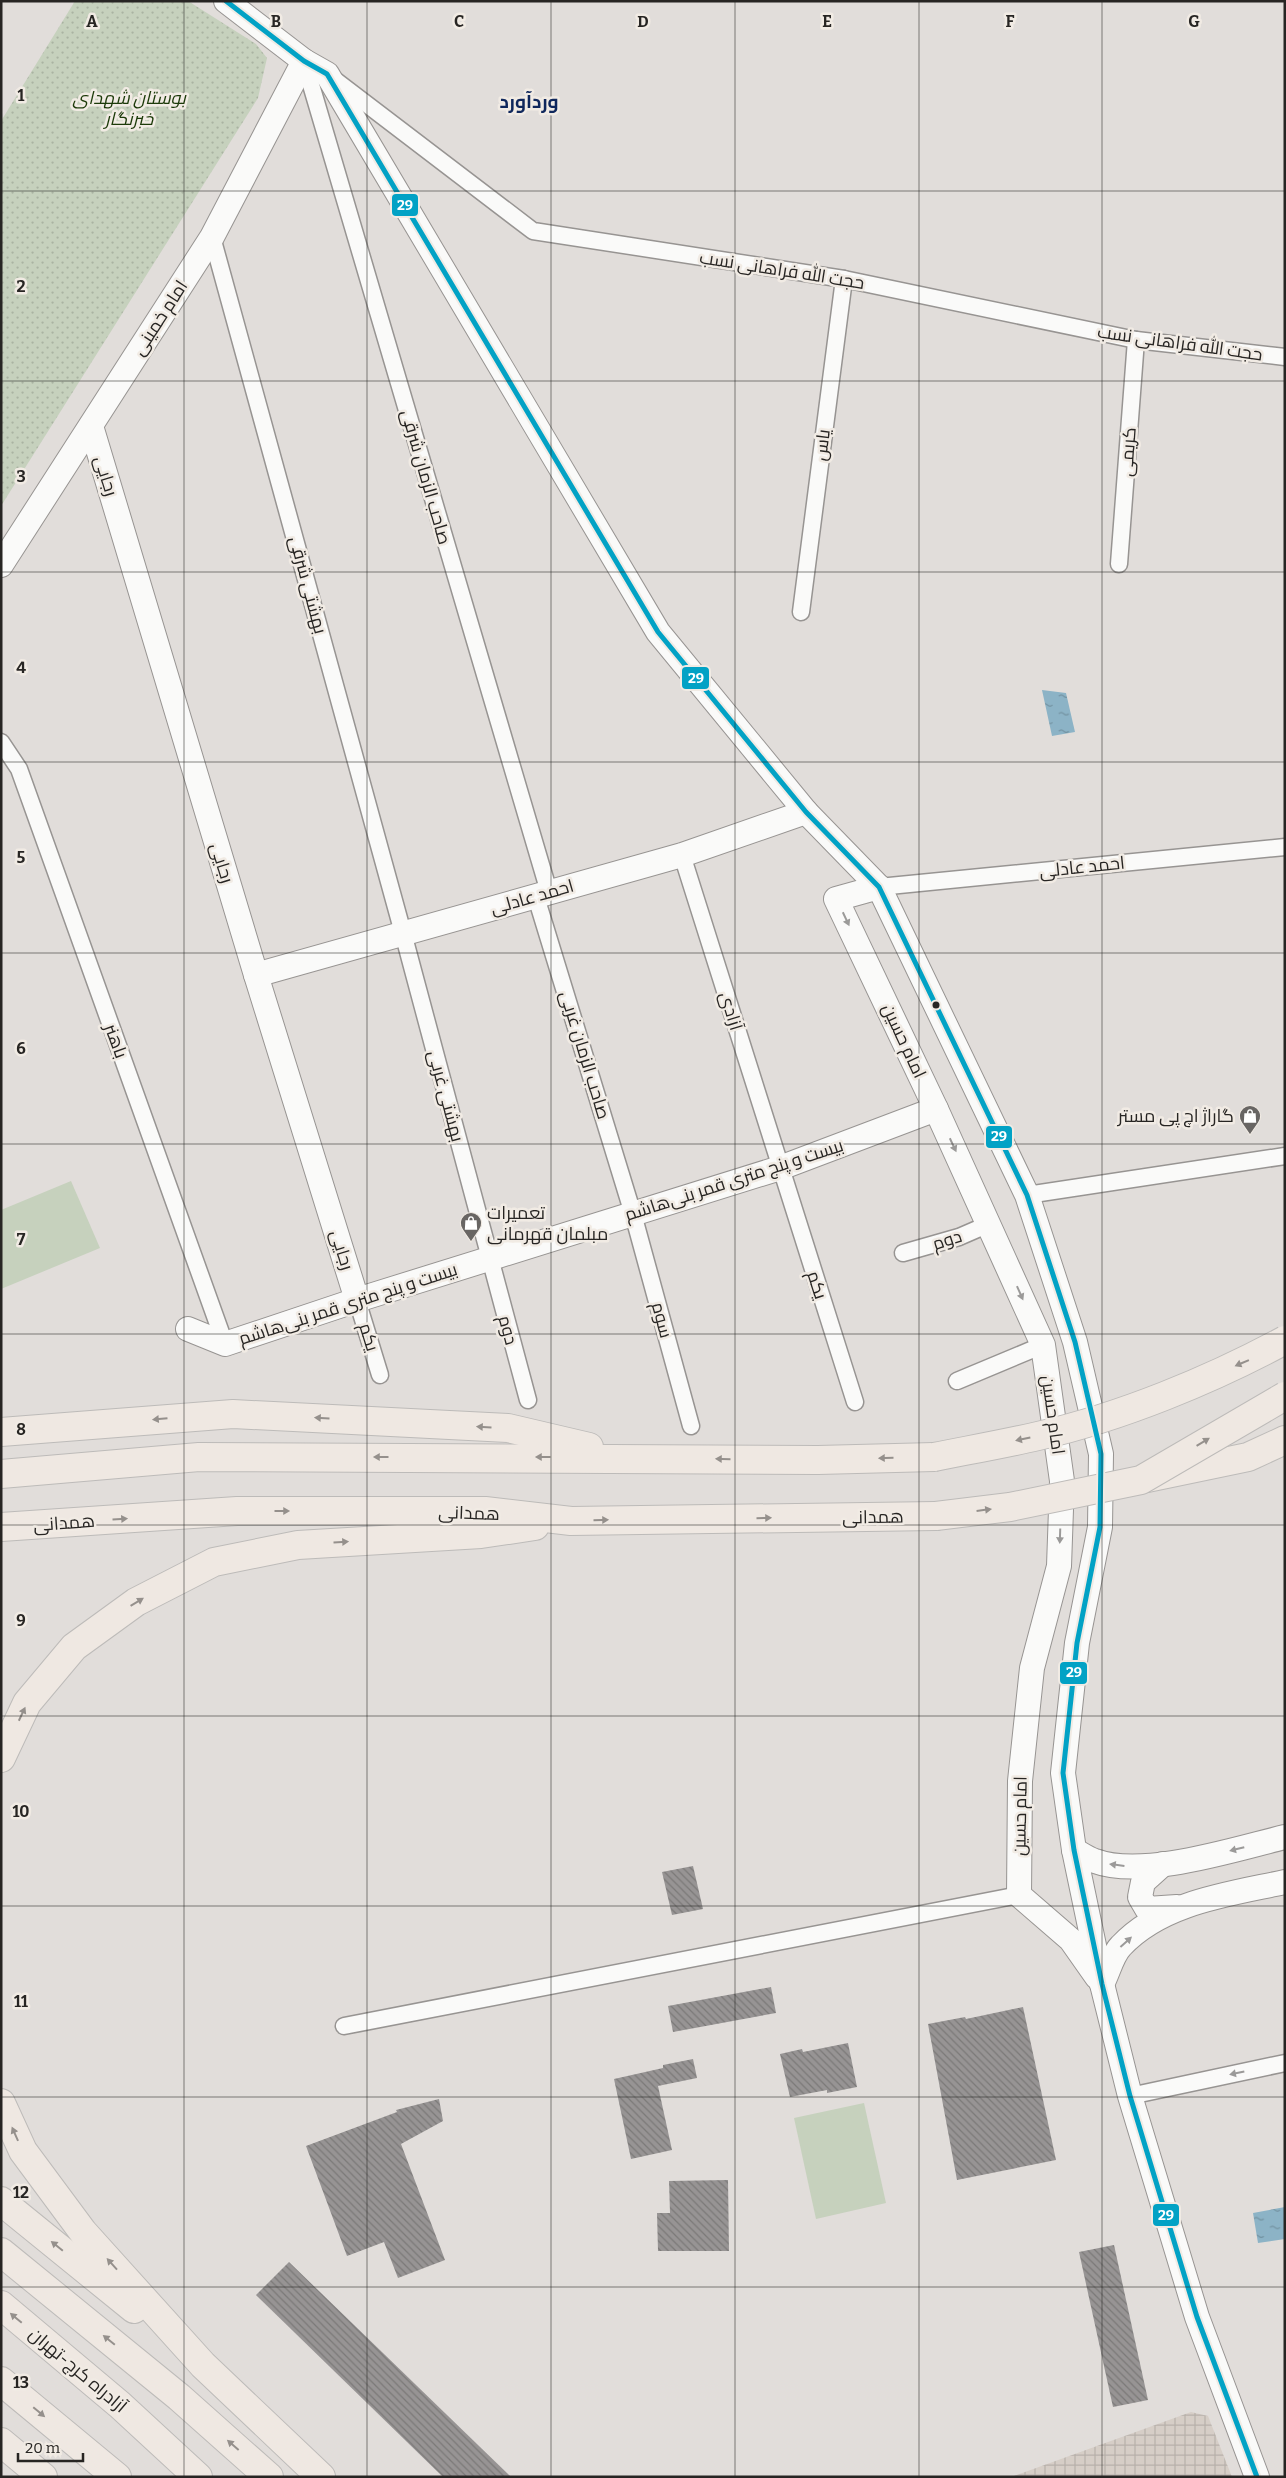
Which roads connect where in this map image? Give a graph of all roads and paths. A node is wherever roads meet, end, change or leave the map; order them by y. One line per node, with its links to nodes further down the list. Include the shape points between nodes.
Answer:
1 (226, 1): 2 (main road)
2 (304, 62): 3 (main road); 4 (main road, امام خمینی); 17 (street, صاحب الزمان شرقی)
3 (327, 74): 5 (street, حجت الله فراهانی نسب, via 533,231); 13 (main road, امام حسین, via 658,632)
4 (212, 237): 8 (main road, امام خمینی); 18 (street, بهشتی شرقی)
5 (844, 279): 6 (street, حجت الله فراهانی نسب); 11 (street, یاس)
6 (1136, 340): 7 (street, حجت الله فراهانی نسب); 9 (street, کریمی)
7 (1285, 357)
8 (91, 426): 10 (main road, امام خمینی); 19 (main road, رجایی)
9 (1119, 564)
10 (1, 565)
11 (801, 612)
12 (1, 742): 31 (street, باهنر, via 19,769)
13 (806, 812): 15 (main road, احمد عادلی); 16 (main road, امام حسین)
14 (1285, 846): 16 (street, احمد عادلی)
15 (682, 855): 17 (main road, احمد عادلی); 22 (street, آزادی)
16 (879, 887): 20 (main road, امام حسین, one-way to 20, via 836,899); 23 (main road, امام حسین)
17 (542, 894): 18 (main road, احمد عادلی); 24 (street, صاحب الزمان غربی)
18 (403, 933): 19 (main road, احمد عادلی); 27 (street, بهشتی غربی)
19 (256, 975): 28 (main road, رجایی)
20 (936, 1109): 22 (main road, بیست و پنج متری قمر بنی‌هاشم); 25 (main road, امام حسین, one-way to 25)
21 (1285, 1156): 23 (street)
22 (780, 1168): 24 (main road, بیست و پنج متری قمر بنی‌هاشم); 37 (street, یکم)
23 (1027, 1195): 48 (main road, امام حسین, via 1075,1342 1101,1454 1100,1527 1077,1643 1063,1772)
24 (634, 1214): 27 (main road, بیست و پنج متری قمر بنی‌هاشم); 38 (street, سوم)
25 (989, 1224): 26 (street, دوم, via 960,1237); 32 (main road, امام حسین, one-way to 32)
26 (903, 1253)
27 (489, 1259): 28 (main road, بیست و پنج متری قمر بنی‌هاشم); 36 (street, دوم)
28 (357, 1300): 31 (main road, بیست و پنج متری قمر بنی‌هاشم); 33 (street, یکم)
29 (188, 1329): 31 (main road, بیست و پنج متری قمر بنی‌هاشم)
30 (1285, 1340): 41 (highway, one-way to 41, bridge, via 1248,1360 1140,1405 1040,1436 934,1457 818,1460)
31 (225, 1344)
32 (1043, 1345): 34 (street); 51 (main road, امام حسین, one-way to 51, via 1062,1481 1059,1566 1032,1668 1020,1781)
33 (380, 1375)
34 (957, 1381)
35 (1285, 1396): 43 (highway, one-way to 35, bridge)
36 (528, 1400)
37 (855, 1402)
38 (691, 1426)
39 (1, 1432): 41 (highway, one-way to 39, via 508,1428 233,1414)
40 (1285, 1440): 43 (highway, همدانی, via 1248,1457)
41 (634, 1458): 42 (highway, one-way to 42, via 198,1457)
42 (1, 1474)
43 (1141, 1480): 44 (highway, همدانی, one-way to 43, bridge, via 936,1516 1010,1507)
44 (571, 1521): 45 (highway, همدانی, one-way to 44, via 237,1511 484,1511); 46 (highway, one-way to 44, via 27,1703 74,1647 136,1602 214,1562 298,1545 481,1534)
45 (1, 1527)
46 (1, 1758)
47 (1285, 1837): 49 (main road, one-way to 49)
48 (1074, 1850): 49 (main road, one-way to 48, via 1120,1866 1095,1862); 53 (main road, امام حسین)
49 (1162, 1864): 52 (main road, via 1143,1882 1140,1897 1147,1909)
50 (1285, 1882): 52 (main road)
51 (1019, 1895): 53 (main road, امام حسین, via 1071,1940); 54 (street)
52 (1184, 1907): 53 (main road, one-way to 52, via 1120,1947 1137,1932)
53 (1102, 1984): 56 (main road, امام حسین)
54 (344, 2026)
55 (1285, 2063): 56 (street, one-way to 56)
56 (1130, 2096): 69 (main road, امام حسین, via 1197,2318)
57 (1, 2103): 61 (highway, one-way to 57, via 83,2232 23,2152)
58 (1, 2201): 61 (highway, one-way to 58)
59 (1, 2252): 67 (highway, one-way to 59, via 178,2397)
60 (1, 2305): 66 (highway, آزادراه کرج-تهران, one-way to 60, via 120,2404)
61 (204, 2365): 68 (highway)
62 (1, 2381): 65 (highway, one-way to 65)
63 (1, 2442): 64 (highway)
64 (43, 2477)
65 (116, 2477)
66 (198, 2477)
67 (269, 2477)
68 (321, 2477)
69 (1257, 2477)

